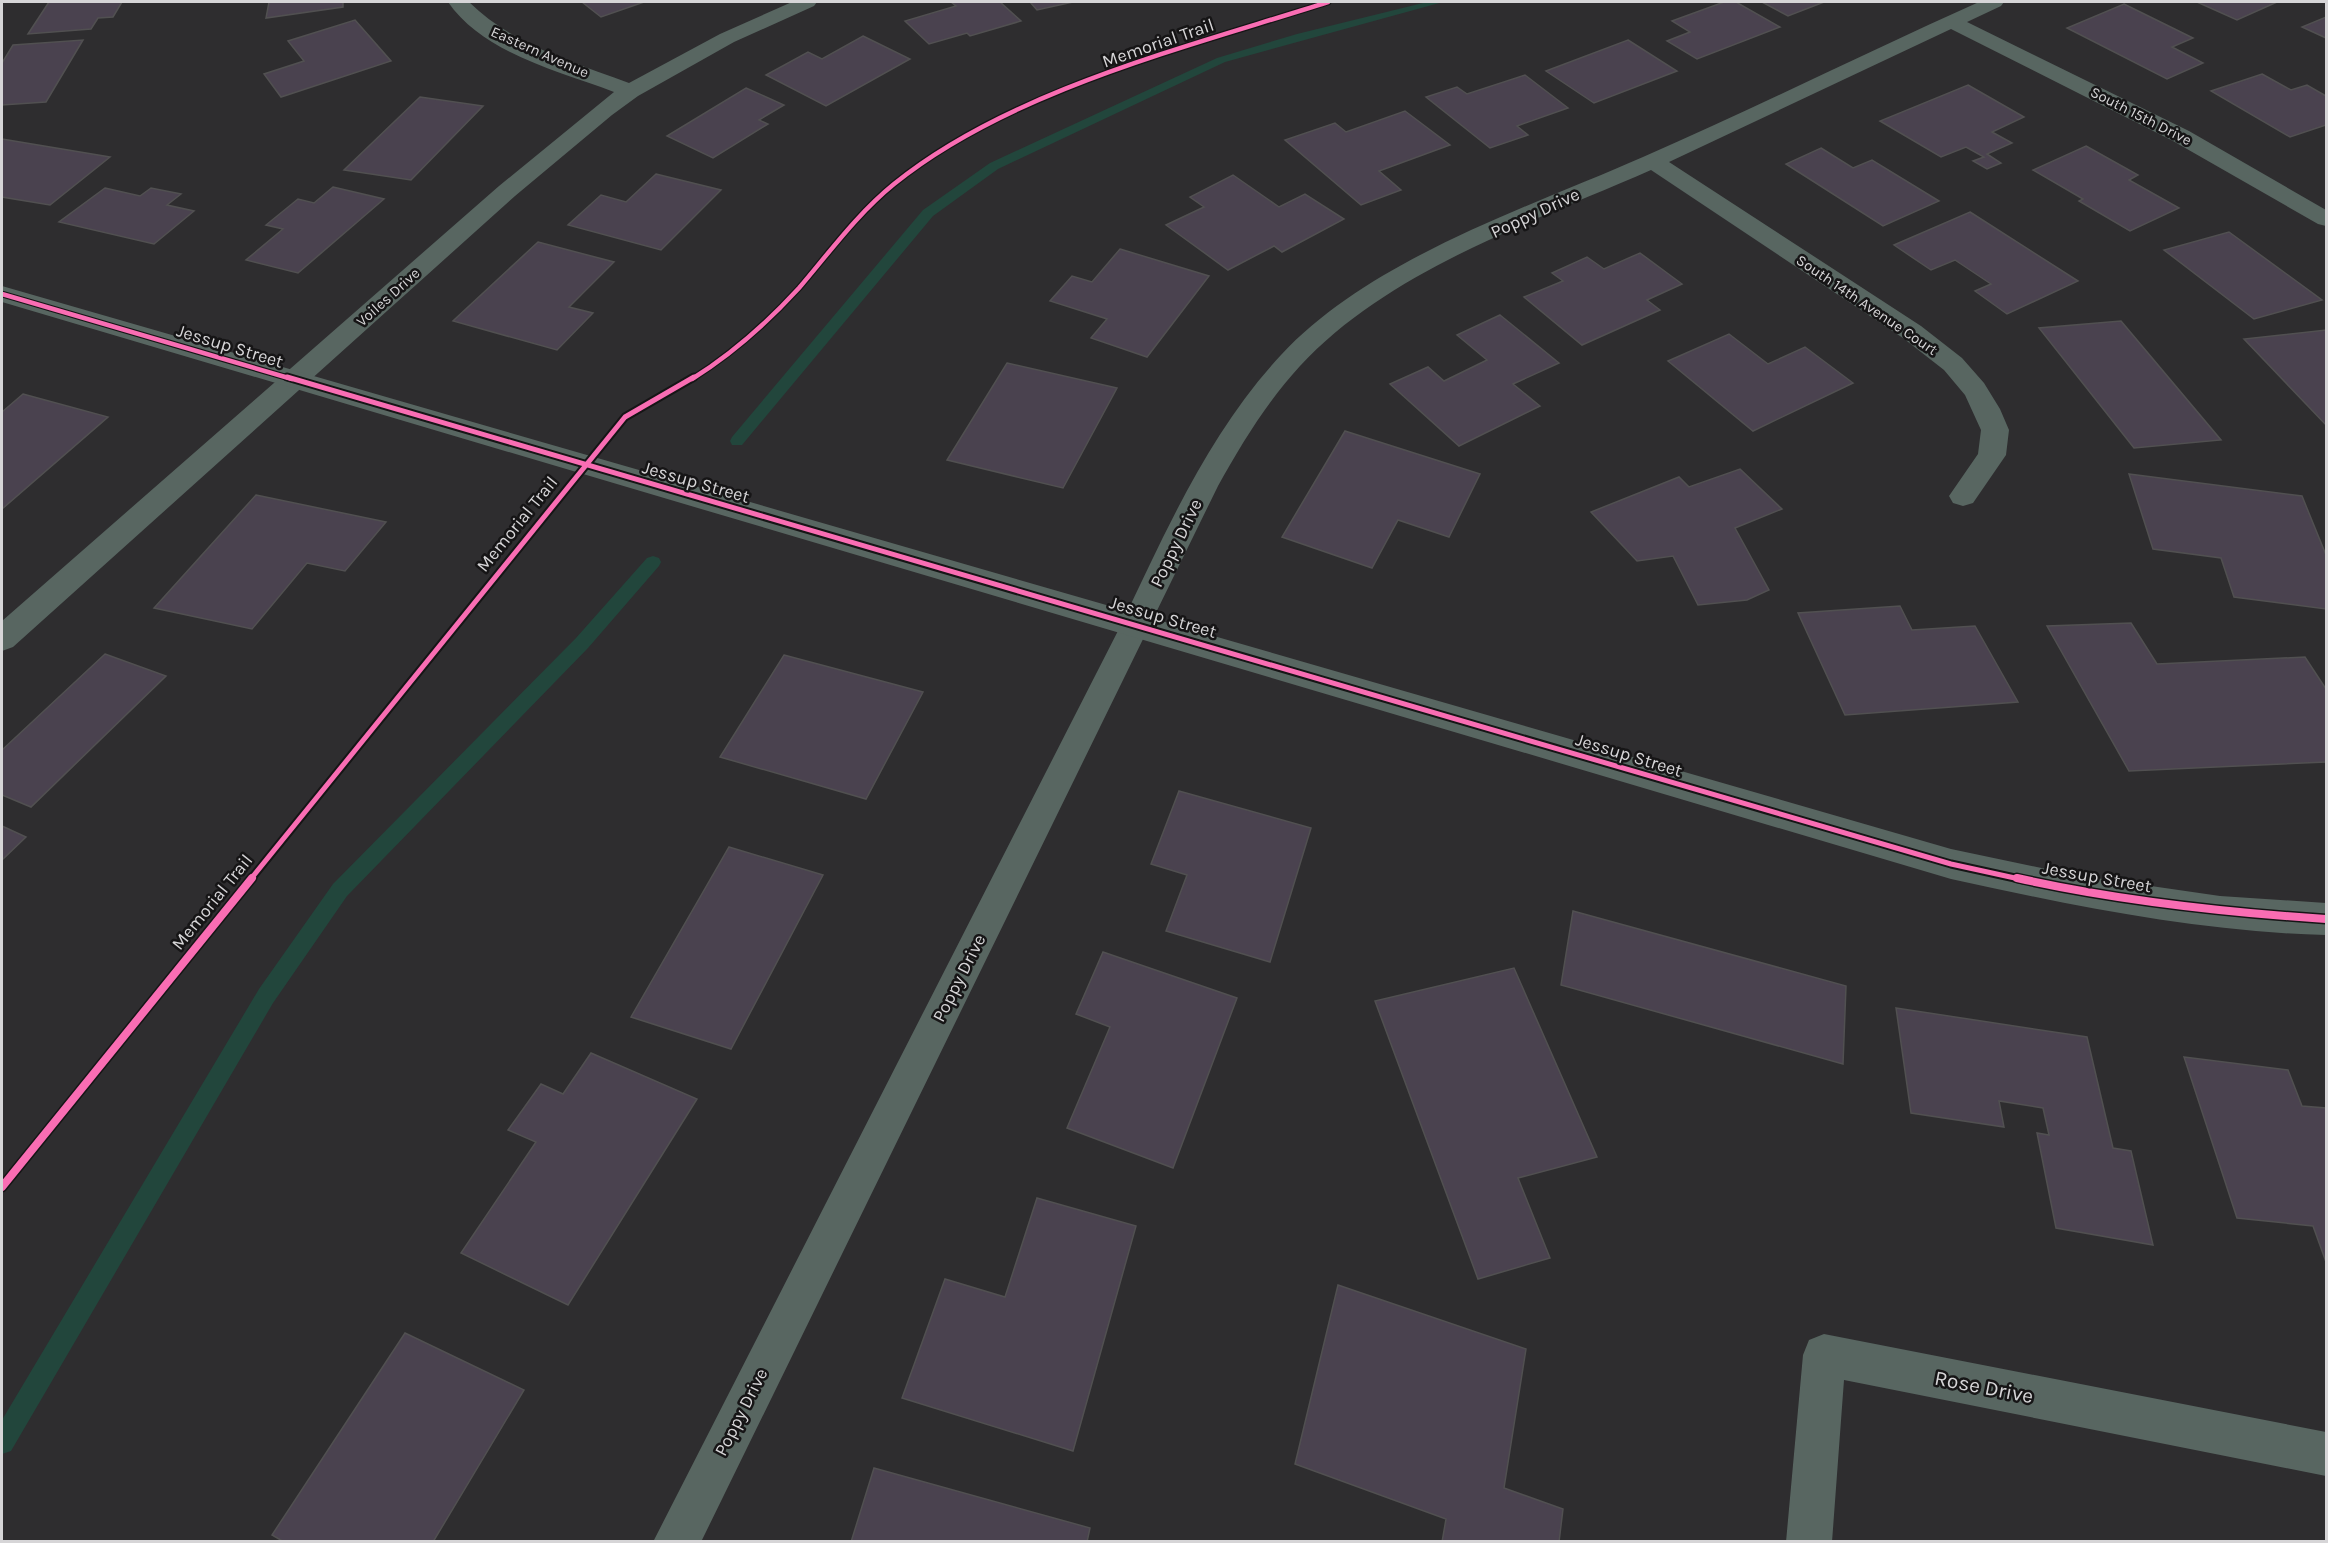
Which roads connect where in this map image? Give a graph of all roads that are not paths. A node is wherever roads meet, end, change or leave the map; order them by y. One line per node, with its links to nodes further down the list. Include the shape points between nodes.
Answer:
1 (458, 2): 5 (street, Eastern Avenue, via 486,28 511,42)
2 (807, 2): 5 (street, Voiles Drive, via 727,38)
3 (1994, 2): 4 (street, Poppy Drive)
4 (1950, 21): 6 (street, Poppy Drive); 7 (street, South 15th Drive, via 2181,136)
5 (630, 91): 9 (street, Voiles Drive, via 507,190)
6 (1652, 161): 10 (street, South 14th Avenue Court, via 1912,332 1953,364 1975,389 1995,430 1992,456); 11 (street, Poppy Drive, via 1467,244 1377,291 1294,357 1234,434 1189,514)
7 (2326, 219)
8 (2, 294): 9 (street, Jessup Street)
9 (294, 380): 11 (street, Jessup Street); 12 (street, Voiles Drive)
10 (1963, 496)
11 (1136, 625): 13 (street, Jessup Street, via 1952,864 2075,891 2187,908); 15 (street, Poppy Drive)
12 (2, 639)
13 (2326, 919)
14 (2326, 1454): 16 (street, Rose Drive, via 1824,1355)
15 (676, 1542)
16 (1809, 1542)

